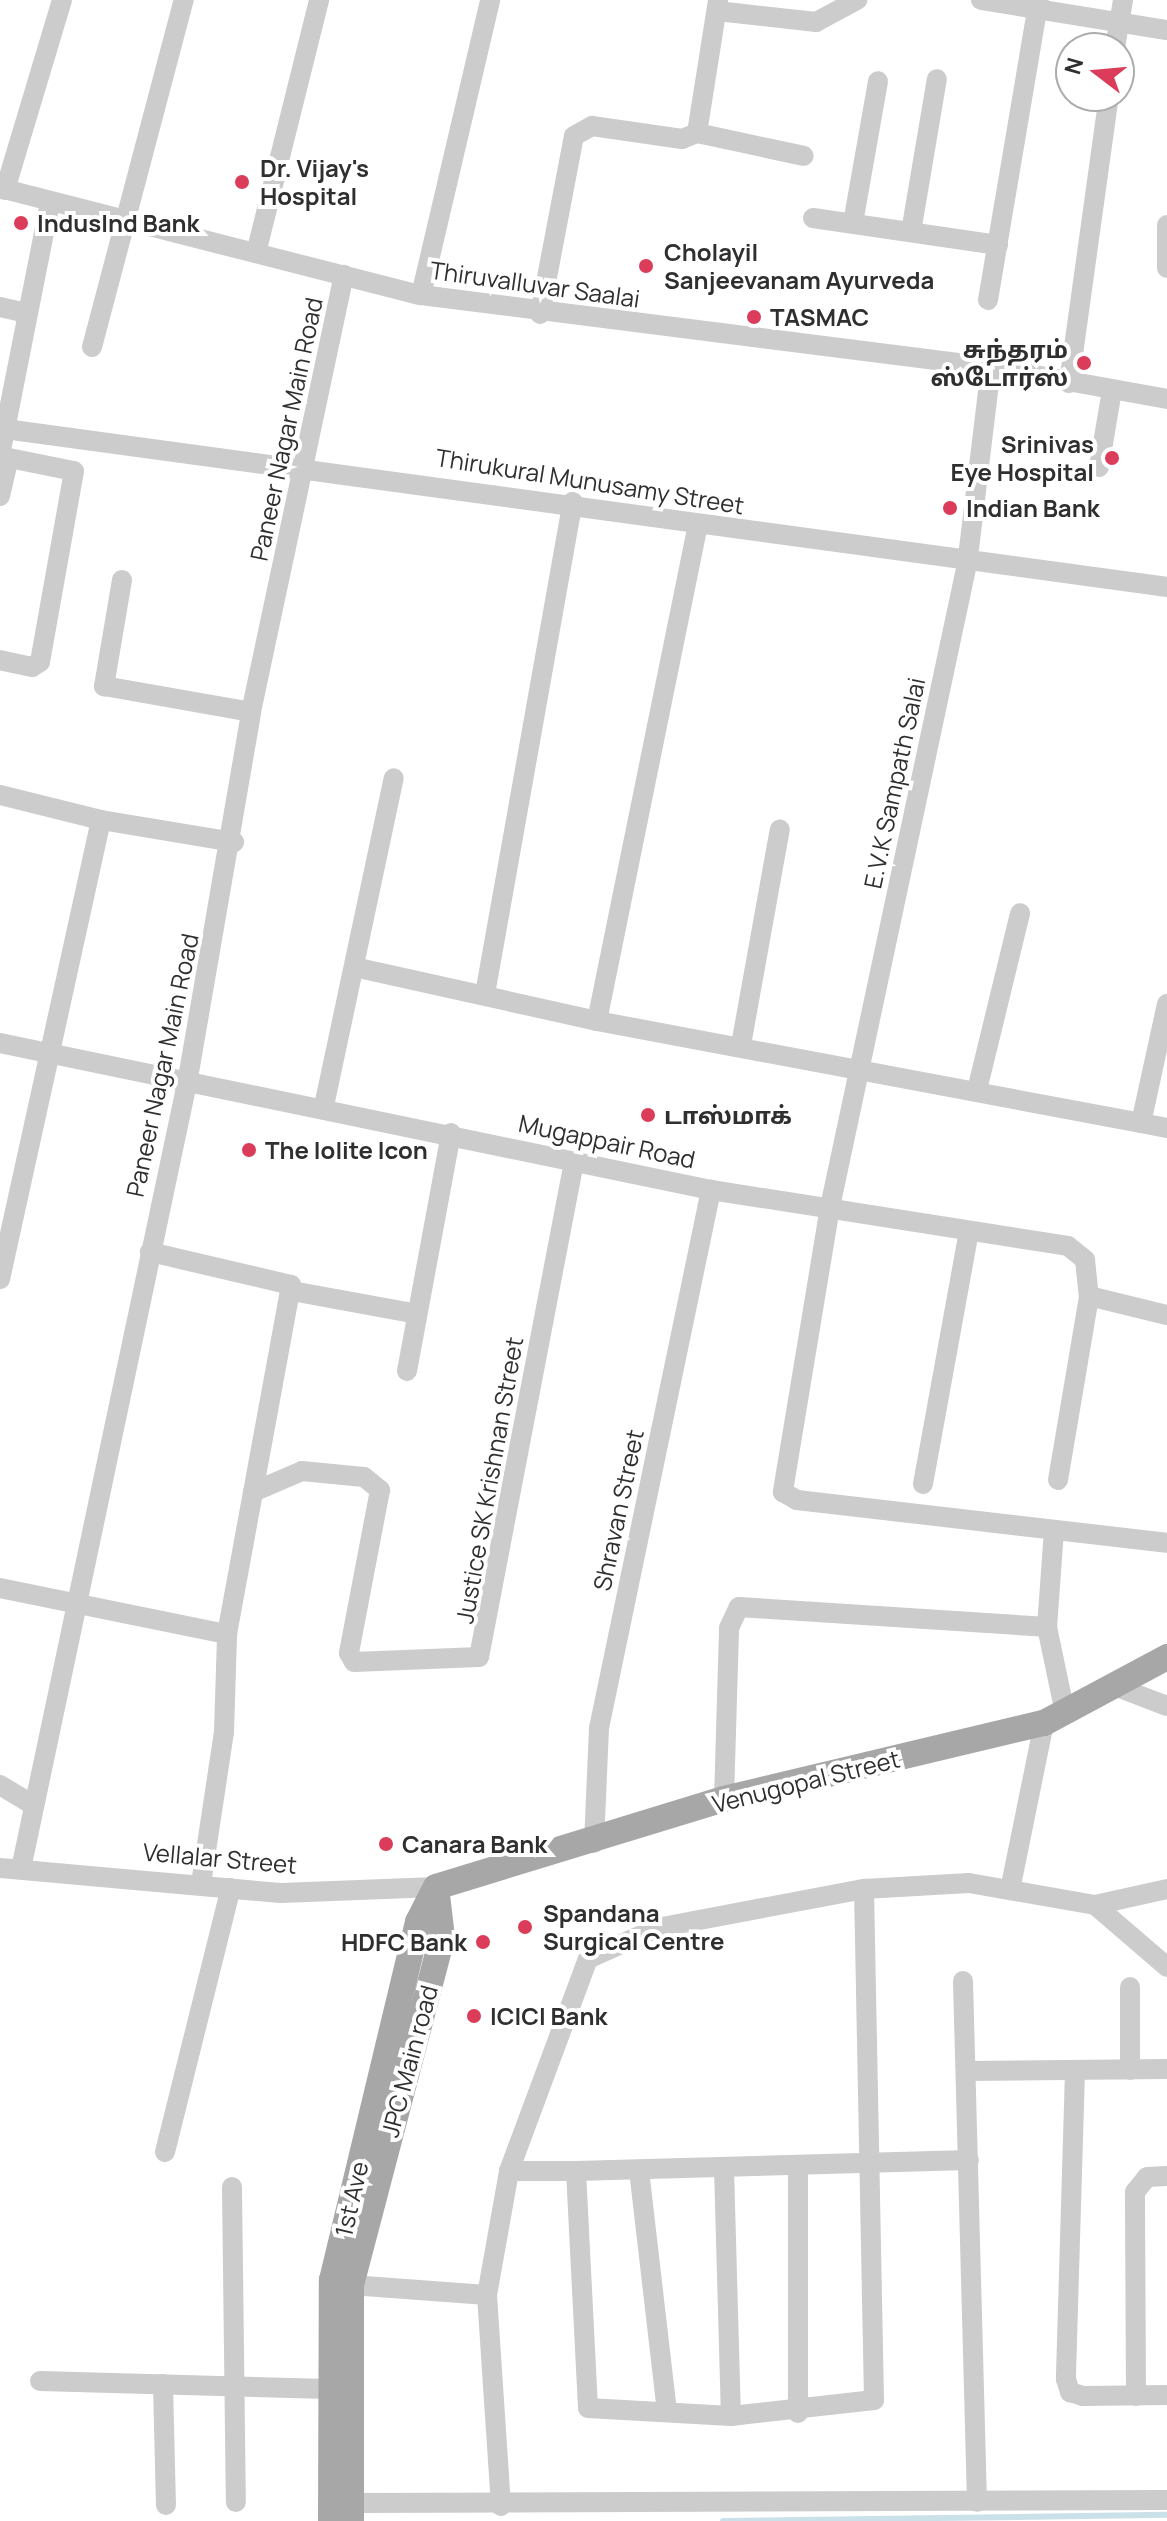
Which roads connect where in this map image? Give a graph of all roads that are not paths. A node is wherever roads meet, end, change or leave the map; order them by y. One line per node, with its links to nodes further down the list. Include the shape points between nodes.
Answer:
1 (62, 0): 18 (street)
2 (184, 0): 21 (street)
3 (319, 0): 26 (street)
4 (490, 0): 29 (street)
5 (857, 0): 9 (street, via 816,22)
6 (981, 0): 8 (street)
7 (1123, 0): 10 (street)
8 (1039, 5): 10 (street); 25 (street)
9 (717, 6): 16 (street)
10 (1119, 22): 11 (street); 12 (street)
11 (1167, 30)
12 (1117, 32)
13 (937, 79): 24 (street)
14 (878, 81): 22 (street)
15 (1107, 112): 36 (street)
16 (697, 133): 17 (street); 33 (street, via 682,139 592,126 574,136)
17 (804, 156)
18 (3, 189): 19 (street, Thiruvalluvar Saalai)
19 (50, 203): 21 (street, Thiruvalluvar Saalai); 32 (street)
20 (813, 218): 22 (street)
21 (123, 221): 26 (street, Thiruvalluvar Saalai); 34 (street)
22 (853, 223): 24 (street)
23 (1167, 225): 27 (street)
24 (911, 232): 25 (street)
25 (998, 245): 30 (street)
26 (256, 253): 28 (street, Thiruvalluvar Saalai)
27 (1167, 268)
28 (344, 275): 29 (street, Thiruvalluvar Saalai); 44 (street, Paneer Nagar Main Road)
29 (421, 295): 33 (street, Thiruvalluvar Saalai)
30 (988, 300)
31 (0, 307): 32 (street)
32 (26, 313): 39 (street)
33 (540, 314): 35 (street, Thiruvalluvar Saalai)
34 (92, 347)
35 (991, 367): 36 (street, Thiruvalluvar Saalai); 49 (street, E.V.K Sampath Salai)
36 (1069, 383): 37 (street, Thiruvalluvar Saalai)
37 (1112, 390): 38 (street, Thiruvalluvar Saalai); 45 (street)
38 (1167, 399)
39 (4, 400): 40 (street)
40 (5, 429): 41 (street, Thirukural Munusamy Street); 42 (street)
41 (53, 437): 43 (street); 44 (street, Thirukural Munusamy Street)
42 (0, 455)
43 (47, 464): 46 (street, via 9,458); 52 (street, via 75,476 40,662 32,667)
44 (306, 467): 47 (street, Thirukural Munusamy Street); 53 (street, Paneer Nagar Main Road)
45 (1099, 467)
46 (0, 496)
47 (573, 502): 48 (street, Thirukural Munusamy Street); 61 (street)
48 (698, 524): 49 (street, Thirukural Munusamy Street); 63 (street)
49 (967, 564): 51 (street, Thirukural Munusamy Street); 67 (street, E.V.K Sampath Salai)
50 (122, 580): 53 (street, via 101,681 110,689)
51 (1167, 587)
52 (0, 660)
53 (251, 712): 58 (street, Paneer Nagar Main Road)
54 (394, 778): 60 (street)
55 (0, 795): 56 (street)
56 (101, 820): 58 (street); 66 (street)
57 (780, 829): 65 (street)
58 (234, 842): 68 (street, Paneer Nagar Main Road)
59 (1020, 913): 69 (street)
60 (354, 967): 61 (street); 70 (street)
61 (485, 994): 63 (street)
62 (1167, 1004): 71 (street)
63 (597, 1021): 65 (street)
64 (0, 1043): 66 (street, Mugappair Road)
65 (741, 1045): 67 (street)
66 (46, 1050): 68 (street, Mugappair Road); 79 (street)
67 (860, 1068): 69 (street); 76 (street, E.V.K Sampath Salai)
68 (188, 1078): 70 (street, Mugappair Road); 78 (street, Paneer Nagar Main Road)
69 (977, 1090): 71 (street)
70 (324, 1106): 73 (street, Mugappair Road)
71 (1141, 1123): 72 (street)
72 (1167, 1128)
73 (451, 1133): 74 (street, Mugappair Road); 82 (street)
74 (574, 1162): 75 (street, Mugappair Road); 87 (street, Justice SK Krishnan Street, via 479,1657 354,1662 349,1653 380,1490 364,1477 302,1471)
75 (711, 1190): 76 (street, Mugappair Road); 101 (street, Shravan Street, via 599,1728)
76 (830, 1207): 77 (street, Mugappair Road); 88 (street, E.V.K Sampath Salai, via 783,1492 797,1500)
77 (969, 1232): 81 (street, Mugappair Road, via 1078,1251); 86 (street)
78 (150, 1252): 80 (street, via 283,1278); 91 (street, Paneer Nagar Main Road)
79 (0, 1279)
80 (292, 1291): 82 (street); 87 (street)
81 (1089, 1296): 83 (street); 85 (street)
82 (417, 1314): 84 (street)
83 (1167, 1315)
84 (407, 1371)
85 (1058, 1480)
86 (923, 1484)
87 (253, 1492): 93 (street)
88 (1054, 1530): 89 (street); 92 (street)
89 (1167, 1543)
90 (0, 1588): 91 (street)
91 (73, 1604): 93 (street); 100 (street, Paneer Nagar Main Road)
92 (1047, 1627): 97 (street); 99 (street, via 739,1607 729,1628)
93 (227, 1634): 104 (street, via 224,1732)
94 (1167, 1657): 95 (main road, Venugopal Street)
95 (1117, 1687): 96 (street); 97 (main road, Venugopal Street)
96 (1167, 1706)
97 (1054, 1718): 99 (main road, Venugopal Street); 109 (street)
98 (0, 1785): 100 (street)
99 (724, 1799): 101 (main road, Venugopal Street)
100 (32, 1804): 102 (street, Paneer Nagar Main Road)
101 (594, 1843): 105 (main road, Venugopal Street)
102 (22, 1864): 103 (street, Vellalar Street); 104 (street, Vellalar Street)
103 (0, 1868)
104 (201, 1884): 106 (street, Vellalar Street)
105 (436, 1887): 106 (street, Vellalar Street, via 281,1893); 128 (main road, JPC Main road, via 442,1937); 133 (main road, 1st Ave, via 418,1922 332,2280)
106 (231, 1888): 118 (street)
107 (864, 1889): 109 (street, via 969,1883); 119 (street); 124 (street, via 657,1928 588,1959)
108 (1167, 1889): 110 (street)
109 (1010, 1890): 110 (street)
110 (1095, 1905): 111 (street)
111 (1167, 1967)
112 (963, 1981): 116 (street)
113 (1130, 1987): 115 (street)
114 (1167, 2069): 115 (street)
115 (1130, 2070): 117 (street)
116 (967, 2071): 117 (street); 120 (street)
117 (1075, 2071): 135 (street, via 1066,2379 1070,2392 1083,2396)
118 (165, 2152)
119 (866, 2160): 120 (street); 121 (street); 137 (street, via 874,2400)
120 (969, 2160): 141 (street)
121 (798, 2166): 122 (street); 137 (street)
122 (724, 2168): 123 (street); 138 (street)
123 (639, 2170): 125 (street); 136 (street)
124 (509, 2171): 125 (street); 129 (street)
125 (576, 2171): 136 (street, via 588,2408)
126 (1167, 2176): 135 (street, via 1147,2177 1135,2192)
127 (232, 2187): 132 (street)
128 (351, 2285): 129 (street); 144 (main road, JPC Main road)
129 (487, 2295): 143 (street)
130 (40, 2381): 131 (street)
131 (163, 2384): 132 (street); 142 (street)
132 (237, 2387): 133 (street); 140 (street)
133 (328, 2389): 144 (main road, 1st Ave)
134 (1167, 2395): 135 (street)
135 (1136, 2396)
136 (667, 2411): 138 (street)
137 (798, 2413): 138 (street)
138 (731, 2416)
139 (1167, 2500): 141 (street)
140 (236, 2502)
141 (977, 2502): 143 (street)
142 (166, 2505)
143 (501, 2506): 144 (street)
144 (343, 2513)

